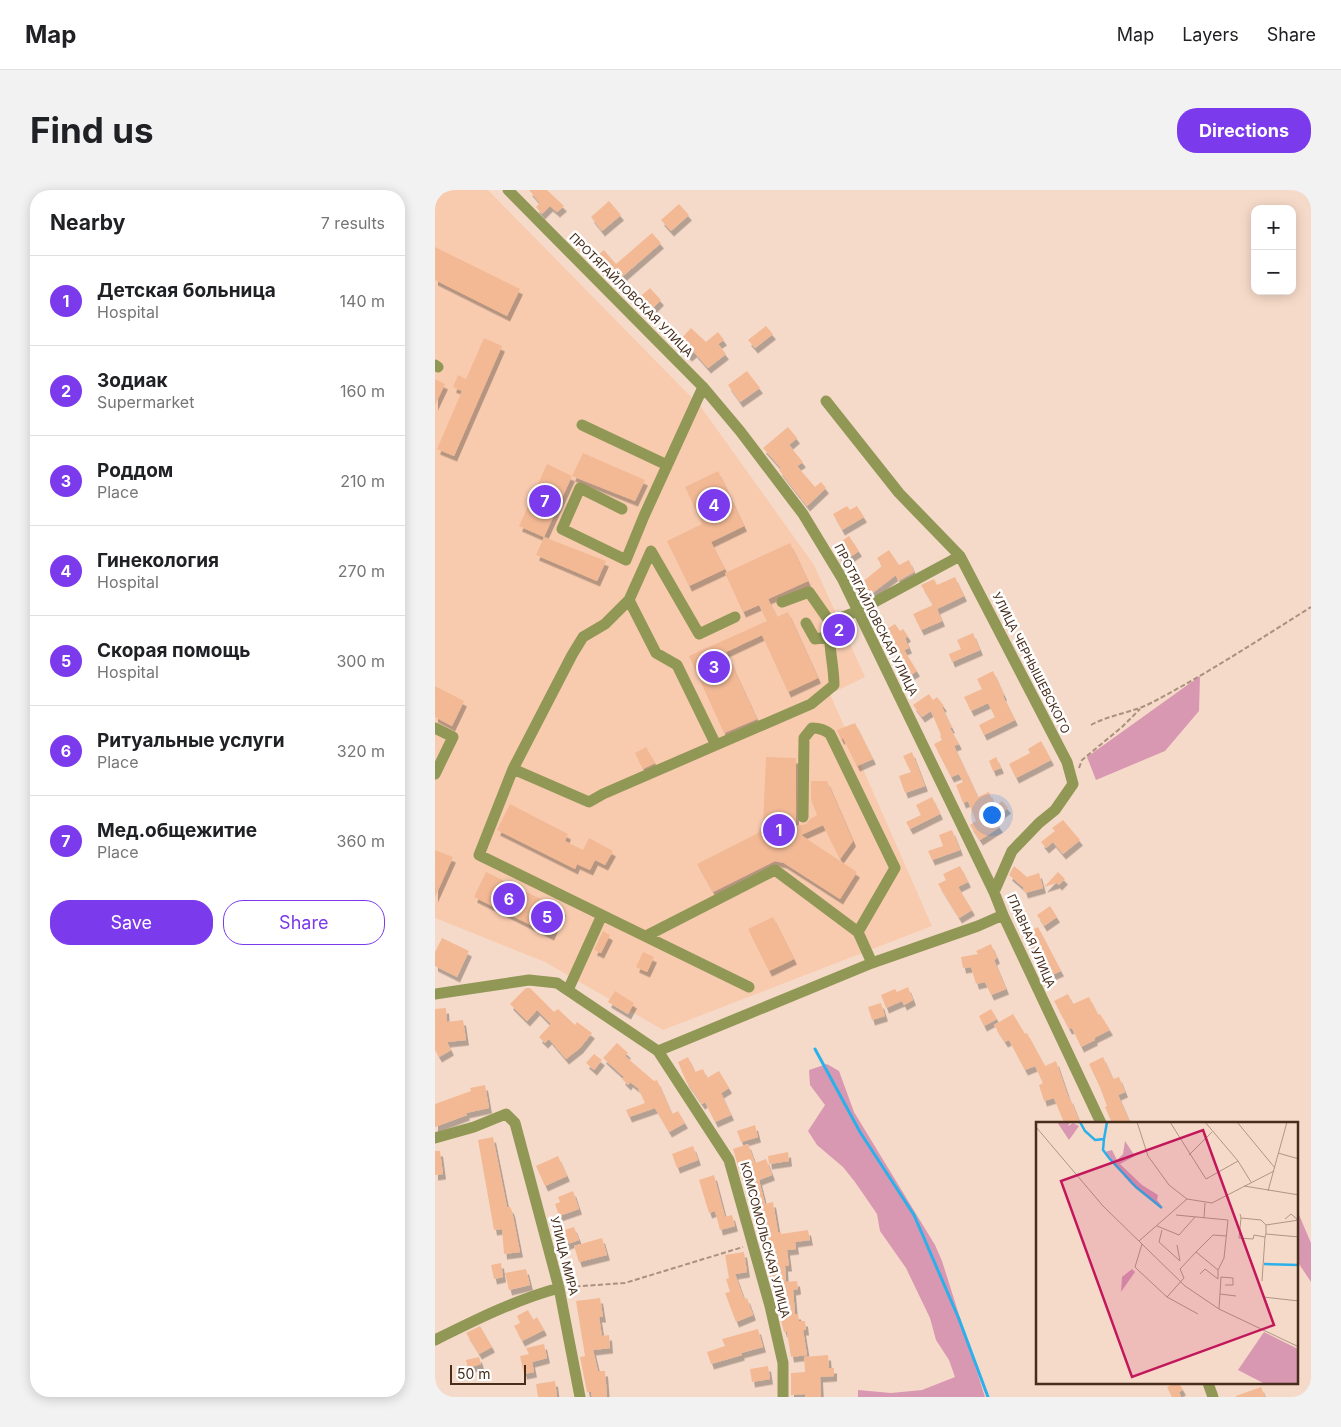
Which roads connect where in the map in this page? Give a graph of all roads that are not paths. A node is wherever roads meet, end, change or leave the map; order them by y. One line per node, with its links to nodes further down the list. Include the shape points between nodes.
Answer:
1 (508, 190): 2 (street, ПРОТЯГАЙЛОВСКАЯ УЛИЦА)
2 (703, 387): 5 (street); 10 (street, ПРОТЯГАЙЛОВСКАЯ УЛИЦА, via 803,514)
3 (826, 401): 7 (street, УЛИЦА ЧЕРНЫШЕВСКОГО, via 899,493)
4 (582, 425): 5 (street)
5 (667, 465): 6 (street, via 626,560 562,530 580,488)
6 (622, 509)
7 (960, 556): 10 (street); 19 (street, УЛИЦА ЧЕРНЫШЕВСКОГО, via 1067,762)
8 (629, 600): 11 (street, via 651,551 699,634); 16 (street, via 656,653 677,665); 17 (street, via 605,624 583,637)
9 (781, 602): 12 (street, via 809,592)
10 (858, 611): 12 (street); 21 (street, ПРОТЯГАЙЛОВСКАЯ УЛИЦА)
11 (735, 617)
12 (830, 622): 14 (street)
13 (806, 623): 14 (street, via 815,639)
14 (828, 637): 16 (street, via 834,685 811,704)
15 (435, 728): 18 (street, via 453,737)
16 (716, 745): 17 (street, via 589,802)
17 (513, 769): 22 (street, via 479,855)
18 (435, 774)
19 (1073, 784): 21 (street, ГЛАВНАЯ УЛИЦА, via 1055,810 1012,851)
20 (803, 817): 24 (street, via 804,738 812,728 817,728 830,734 895,868)
21 (994, 892): 23 (street, ГЛАВНАЯ УЛИЦА)
22 (602, 914): 25 (street); 28 (street)
23 (1003, 915): 26 (street); 31 (street, ГЛАВНАЯ УЛИЦА)
24 (858, 932): 25 (street, via 775,870); 26 (street)
25 (646, 936): 27 (street)
26 (873, 964): 30 (street)
27 (749, 987)
28 (568, 990): 29 (street, via 557,983 529,980); 30 (street)
29 (435, 994)
30 (657, 1051): 37 (street, КОМСОМОЛЬСКАЯ УЛИЦА, via 729,1160 783,1363)
31 (1101, 1122)
32 (435, 1138): 33 (street, УЛИЦА МИРА, via 506,1114 515,1123)
33 (559, 1288): 34 (street, via 497,1310); 36 (street, УЛИЦА МИРА)
34 (435, 1340)
35 (1208, 1384): 38 (street)
36 (580, 1397)
37 (783, 1397)
38 (1213, 1397)

